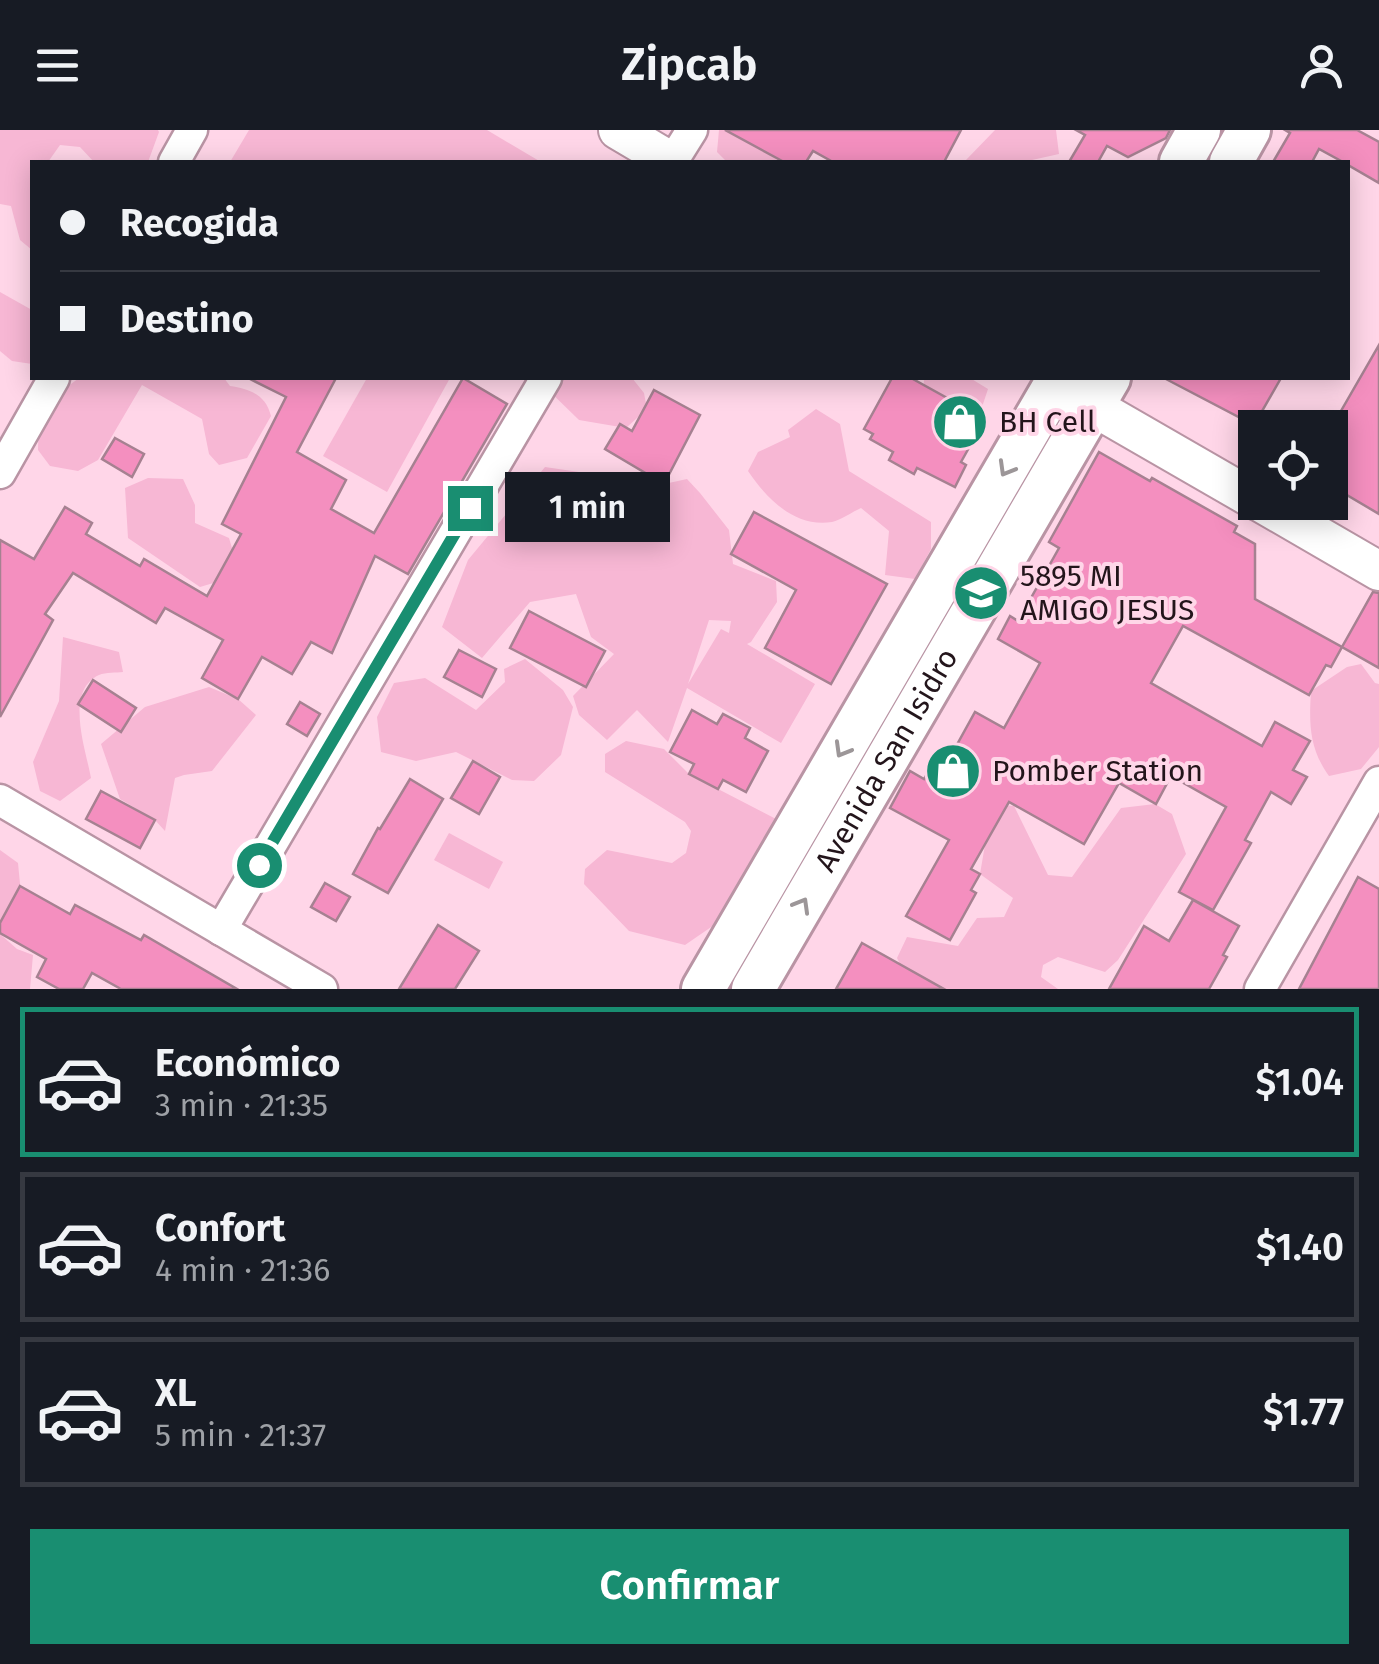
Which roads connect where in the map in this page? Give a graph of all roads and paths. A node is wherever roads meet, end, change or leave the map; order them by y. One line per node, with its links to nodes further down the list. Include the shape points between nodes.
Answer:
1 (192, 130): 6 (street)
2 (618, 130): 7 (street)
3 (692, 130): 8 (street)
4 (1199, 130): 9 (main road)
5 (1249, 130): 10 (main road)
6 (175, 160)
7 (669, 160)
8 (673, 160)
9 (1182, 160)
10 (1232, 160)
11 (53, 380): 15 (street)
12 (545, 380): 21 (street)
13 (1052, 380): 14 (street); 23 (main road, Avenida San Isidro, one-way to 23)
14 (1101, 392): 16 (street); 24 (main road, Avenida San Isidro, one-way to 14)
15 (0, 473)
16 (1238, 488)
17 (1290, 520): 18 (street)
18 (1379, 571)
19 (1379, 782): 25 (street)
20 (0, 800): 21 (street)
21 (221, 930): 22 (street)
22 (322, 989)
23 (703, 989)
24 (753, 989)
25 (1260, 989)

